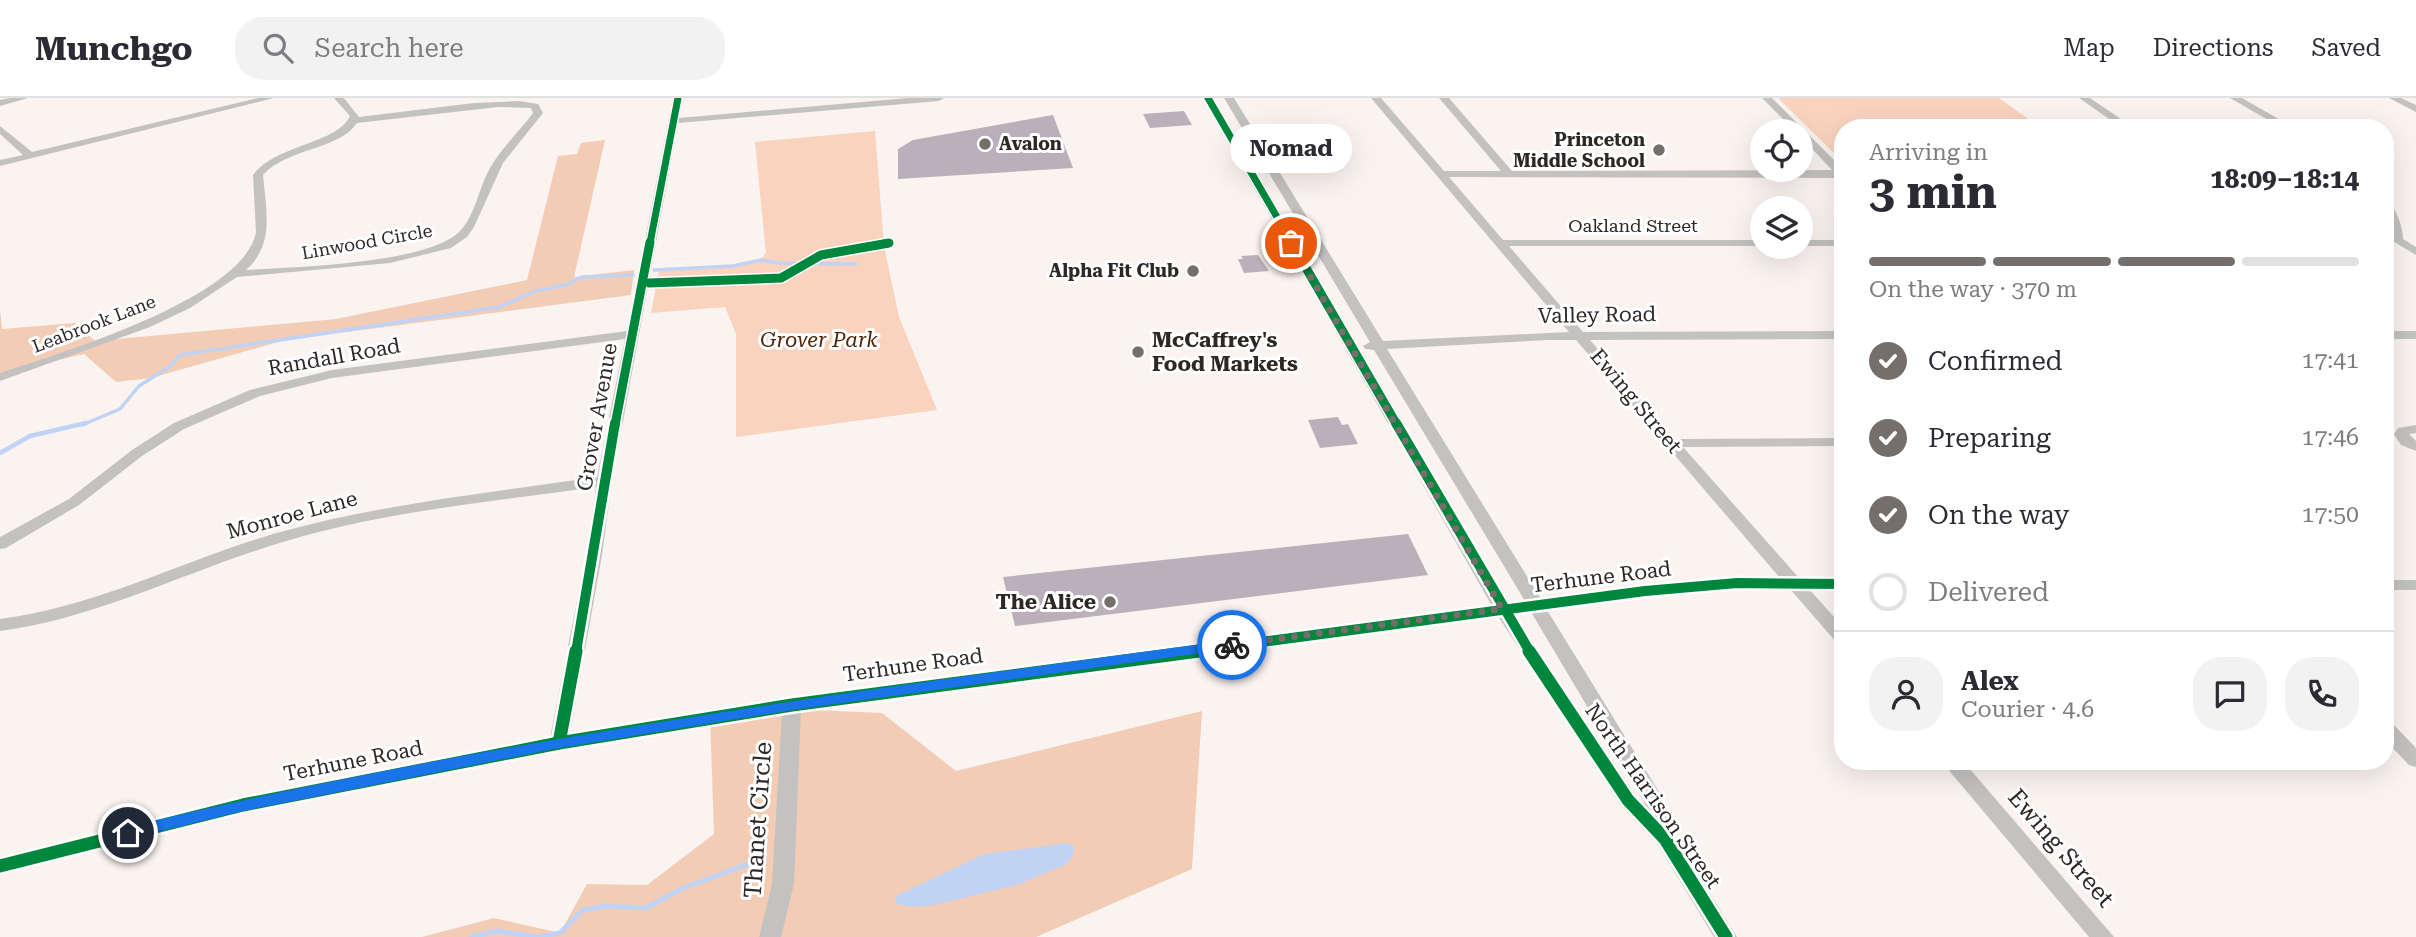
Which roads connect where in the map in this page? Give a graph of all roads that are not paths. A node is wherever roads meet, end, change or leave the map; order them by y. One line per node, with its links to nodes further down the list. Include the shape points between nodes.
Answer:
1 (23, 98): 14 (street)
2 (269, 98): 26 (street)
3 (339, 98): 19 (street)
4 (678, 98): 20 (street, Grover Avenue)
5 (939, 98): 20 (street)
6 (1229, 98): 21 (street, North Harrison Street)
7 (1376, 98): 29 (street, Ewing Street)
8 (1444, 98): 30 (street)
9 (1767, 98): 16 (street)
10 (2084, 98): 17 (street)
11 (2235, 98): 18 (street)
12 (2394, 98): 15 (street)
13 (1210, 102): 21 (street, via 1227,108 1234,122); 25 (street, North Harrison Street)
14 (0, 103)
15 (2416, 109)
16 (1787, 119)
17 (2116, 119)
18 (2273, 119)
19 (355, 120): 40 (street, Leabrook Lane, via 338,134 288,152 261,169 262,237 250,258); 40 (street, Linwood Circle, via 495,100 525,102 538,109 497,164 465,233 451,243 406,257 293,272)
20 (674, 121): 41 (street, Grover Avenue)
21 (1245, 124): 23 (street, North Harrison Street)
22 (0, 129): 26 (street)
23 (1252, 136): 25 (street); 46 (street, North Harrison Street)
24 (1813, 145): 28 (street)
25 (1237, 148): 47 (street, North Harrison Street)
26 (30, 156): 27 (street)
27 (0, 163)
28 (1834, 166)
29 (1442, 174): 30 (street); 35 (street, Ewing Street)
30 (1509, 174): 31 (street)
31 (1834, 174)
32 (2394, 224): 34 (street)
33 (2394, 239): 34 (street)
34 (2398, 240): 39 (street)
35 (1503, 243): 36 (street, Oakland Street); 45 (street, Ewing Street)
36 (1750, 243)
37 (1813, 243): 38 (street)
38 (1834, 243)
39 (2416, 252)
40 (233, 274): 48 (street, Leabrook Lane, via 200,297 137,329)
41 (632, 334): 53 (street, Grover Avenue); 54 (street, Randall Road, via 332,374 255,393 179,426 74,502)
42 (1834, 335): 45 (street, Valley Road)
43 (2394, 335): 44 (street)
44 (2416, 335)
45 (1581, 336): 46 (street, Valley Road); 51 (street, Ewing Street)
46 (1378, 345): 47 (street, Valley Road); 59 (street, North Harrison Street)
47 (1352, 348): 60 (street, North Harrison Street)
48 (0, 377)
49 (2416, 429): 52 (street, via 2403,431 2402,438)
50 (1834, 442): 51 (street)
51 (1671, 443): 55 (street, Ewing Street)
52 (2411, 445)
53 (604, 481): 61 (street, Monroe Lane, via 330,523 234,551 77,611); 65 (street, Grover Avenue)
54 (0, 544)
55 (1794, 583): 56 (street, Terhune Road); 59 (street, Terhune Road, via 1701,585); 62 (street, Ewing Street)
56 (1834, 584)
57 (2394, 585): 58 (street)
58 (2416, 585)
59 (1535, 604): 60 (street, Terhune Road); 68 (street, North Harrison Street, via 1654,801)
60 (1502, 609): 63 (street, Terhune Road); 68 (street, North Harrison Street, via 1628,800)
61 (0, 625)
62 (1834, 629)
63 (792, 705): 65 (street, Terhune Road); 70 (street, Thanet Circle, via 783,884)
64 (2394, 737): 66 (street)
65 (559, 743): 69 (street, Terhune Road, via 243,805)
66 (2416, 760)
67 (1959, 770): 72 (street, Ewing Street)
68 (1665, 839): 71 (street, North Harrison Street)
69 (0, 866)
70 (769, 937)
71 (1726, 937)
72 (2103, 937)

